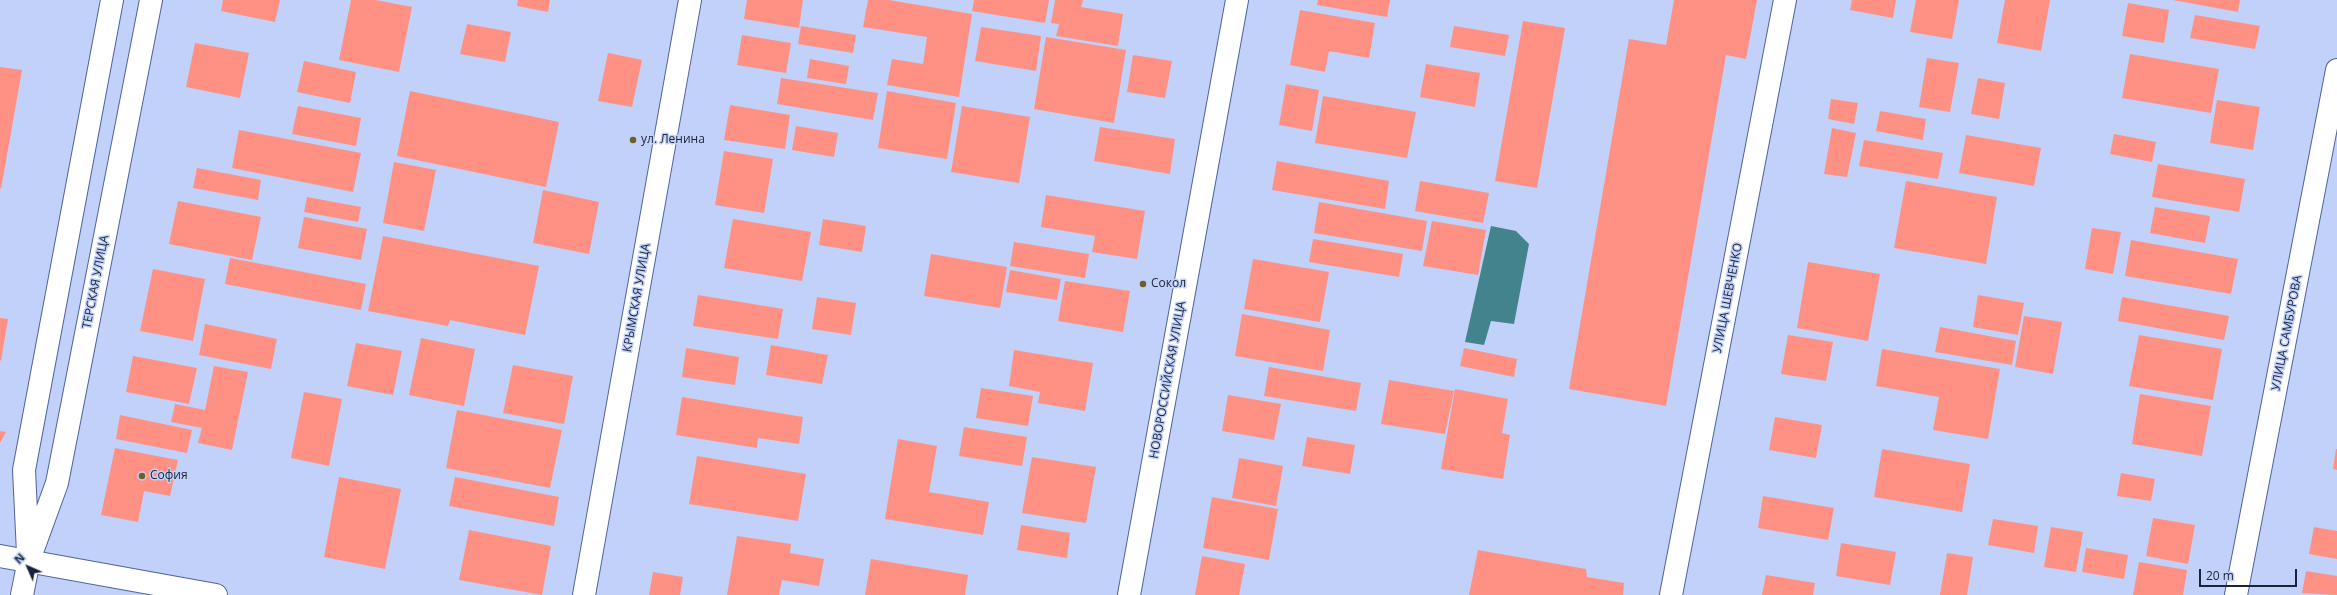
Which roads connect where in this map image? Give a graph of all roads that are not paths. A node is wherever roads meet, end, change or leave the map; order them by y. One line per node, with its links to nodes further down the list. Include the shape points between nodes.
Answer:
1 (112, 0): 8 (street, ТЕРСКАЯ УЛИЦА, via 24,470)
2 (151, 0): 8 (street, ТЕРСКАЯ УЛИЦА, via 57,483)
3 (690, 0): 11 (street, КРЫМСКАЯ УЛИЦА)
4 (1237, 0): 12 (street, НОВОРОССИЙСКАЯ УЛИЦА)
5 (1785, 0): 13 (street, УЛИЦА ШЕВЧЕНКО)
6 (2337, 70): 14 (street, УЛИЦА САМБУРОВА)
7 (0, 556): 8 (street)
8 (29, 560): 9 (street, ТЕРСКАЯ УЛИЦА); 10 (street)
9 (22, 595)
10 (216, 595)
11 (584, 595)
12 (1129, 595)
13 (1671, 595)
14 (2236, 595)

